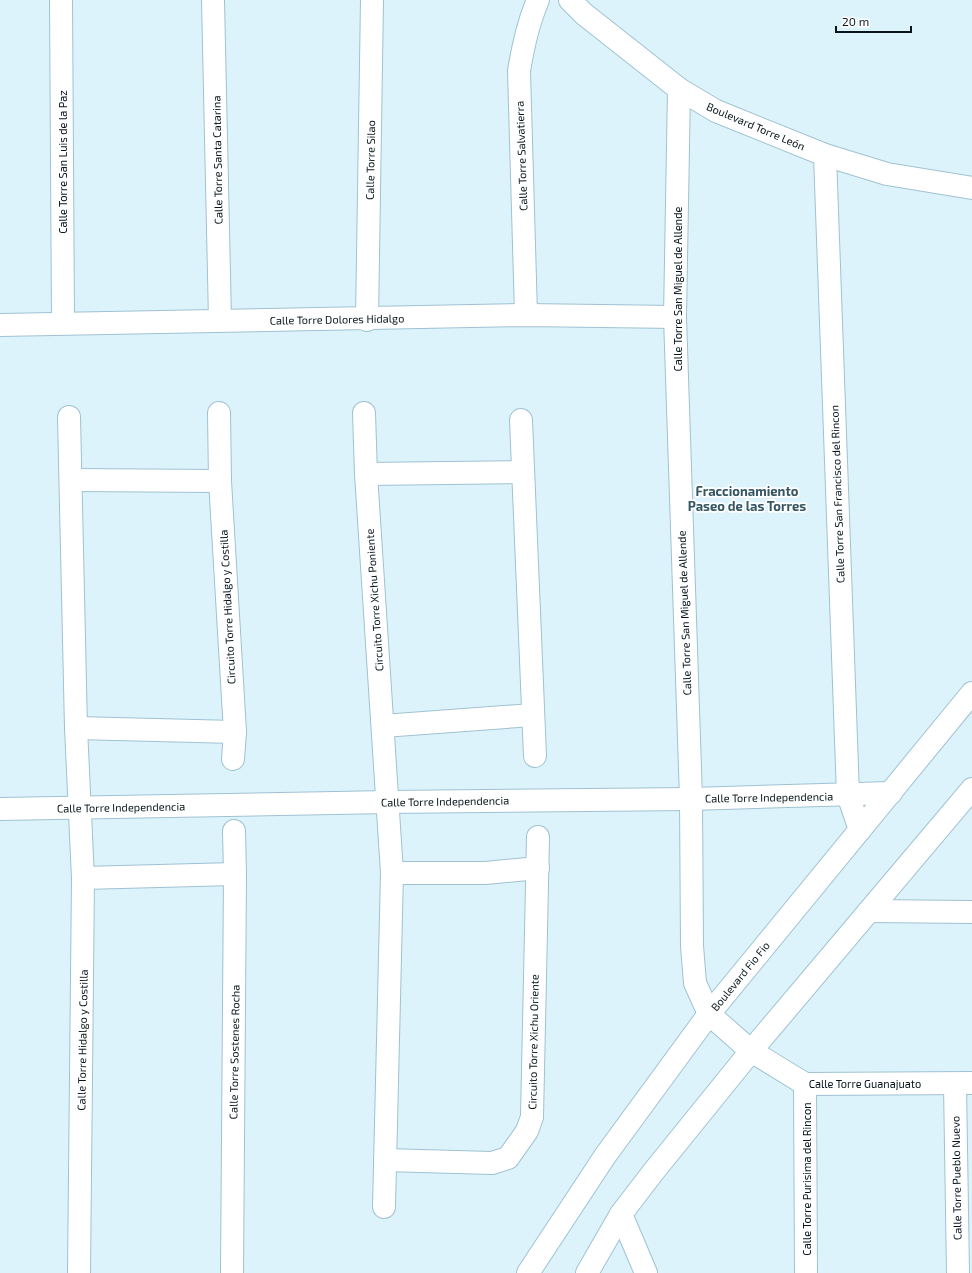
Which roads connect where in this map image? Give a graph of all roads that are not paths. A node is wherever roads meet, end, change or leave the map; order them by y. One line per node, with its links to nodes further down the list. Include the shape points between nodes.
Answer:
1 (61, 0): 13 (street, Calle Torre San Luis de la Paz)
2 (213, 0): 11 (street, Calle Torre Santa Catarina)
3 (372, 0): 12 (street, Calle Torre Silao)
4 (538, 0): 9 (street, Calle Torre Salvatierra, via 528,24 519,71)
5 (570, 0): 6 (street, Boulevard Torre León)
6 (679, 89): 7 (street, Boulevard Torre León, via 716,111); 10 (street, Calle Torre San Miguel de Allende)
7 (825, 155): 8 (street, Boulevard Torre León, via 887,174); 32 (street, Calle Torre San Francisco del Rincon)
8 (972, 188)
9 (526, 315): 10 (street, Calle Torre Dolores Hidalgo); 12 (street, Calle Torre Dolores Hidalgo)
10 (675, 316): 33 (street, Calle Torre San Miguel de Allende)
11 (220, 320): 12 (street, Calle Torre Dolores Hidalgo); 13 (street, Calle Torre Dolores Hidalgo)
12 (367, 320)
13 (63, 324): 14 (street, Calle Torre Dolores Hidalgo)
14 (0, 325)
15 (219, 413): 22 (street, Circuito Torre Hidalgo y Costilla)
16 (364, 413): 20 (street, Circuito Torre Xichu Poniente)
17 (69, 417): 21 (street)
18 (521, 420): 19 (street)
19 (522, 472): 20 (street); 24 (street)
20 (366, 474): 25 (street, Circuito Torre Xichu Poniente)
21 (71, 480): 22 (street); 26 (street)
22 (220, 481): 27 (street, Circuito Torre Hidalgo y Costilla)
23 (972, 693): 31 (street, Boulevard Fio Fio)
24 (532, 715): 25 (street); 28 (street)
25 (383, 726): 34 (street, Circuito Torre Xichu Poniente)
26 (76, 728): 27 (street); 35 (street)
27 (235, 732): 29 (street, Circuito Torre Hidalgo y Costilla)
28 (535, 756)
29 (232, 759)
30 (972, 789): 44 (street)
31 (891, 793): 32 (street, Calle Torre Independencia); 37 (street, Boulevard Fio Fio)
32 (848, 795): 33 (street, Calle Torre Independencia); 37 (street, Calle Torre San Francisco del Rincon)
33 (691, 799): 34 (street, Calle Torre Independencia); 46 (street, Calle Torre San Miguel de Allende, via 692,946 695,983)
34 (388, 802): 35 (street, Calle Torre Independencia); 41 (street)
35 (80, 807): 36 (street, Calle Torre Independencia); 43 (street, Calle Torre Hidalgo y Costilla)
36 (0, 809)
37 (860, 830): 46 (street, Boulevard Fio Fio)
38 (234, 831): 42 (street, Calle Torre Sostenes Rocha)
39 (538, 837): 40 (street, Circuito Torre Xichu Oriente)
40 (538, 868): 41 (street, via 485,873); 50 (street, Circuito Torre Xichu Oriente, via 532,1117 527,1131 508,1158 492,1163)
41 (392, 873): 50 (street)
42 (235, 874): 43 (street); 54 (street, Calle Torre Sostenes Rocha)
43 (83, 878): 53 (street, Calle Torre Hidalgo y Costilla)
44 (869, 911): 45 (street); 47 (street)
45 (972, 912)
46 (709, 1014): 47 (street, Calle Torre Guanajuato); 55 (street, Boulevard Fio Fio, via 609,1150)
47 (751, 1051): 48 (street, Calle Torre Guanajuato); 52 (street)
48 (805, 1084): 49 (street, Calle Torre Guanajuato); 58 (street, Calle Torre Purisima del Rincon)
49 (964, 1084): 59 (street, Calle Torre Pueblo Nuevo)
50 (385, 1160): 51 (street)
51 (384, 1207)
52 (621, 1214): 56 (street); 57 (street)
53 (80, 1273)
54 (232, 1273)
55 (528, 1273)
56 (587, 1273)
57 (646, 1273)
58 (806, 1273)
59 (958, 1273)

